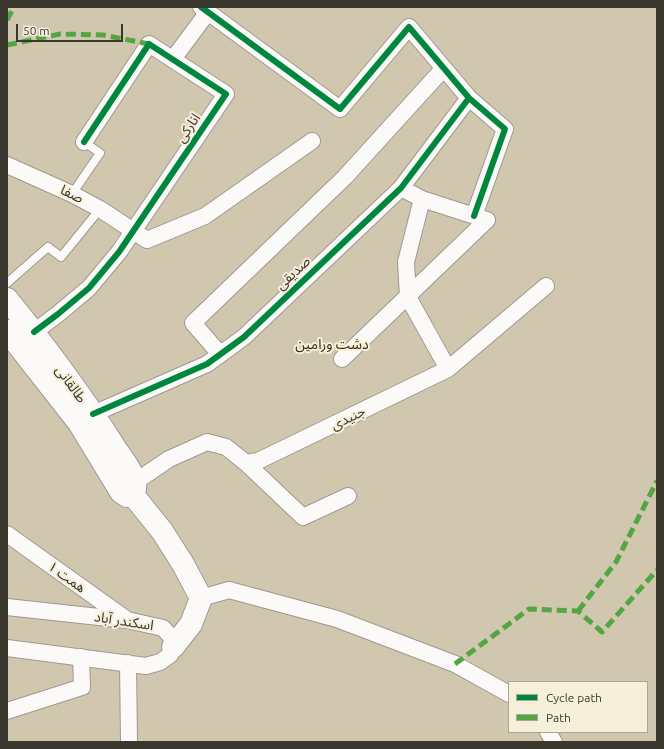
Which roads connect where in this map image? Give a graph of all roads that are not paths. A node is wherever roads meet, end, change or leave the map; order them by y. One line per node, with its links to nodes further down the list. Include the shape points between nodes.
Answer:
1 (205, 10): 2 (street); 3 (street, via 340,109 409,27)
2 (172, 60): 6 (street, انارکی, via 149,44); 13 (street, انارکی, via 226,94)
3 (444, 68): 4 (street); 20 (street, via 345,177 193,323)
4 (469, 98): 8 (street, صدیقی); 12 (street, via 505,129)
5 (312, 141): 13 (street, via 205,216 147,240)
6 (84, 142): 9 (lane, via 100,153)
7 (7, 166): 9 (street, صفا)
8 (401, 188): 10 (street); 20 (street, صدیقی, via 244,337)
9 (72, 194): 11 (street, صفا)
10 (422, 199): 12 (street); 16 (street, via 406,262)
11 (100, 209): 13 (street, صفا); 14 (lane, via 61,257 48,248)
12 (474, 216): 16 (street, via 488,220)
13 (133, 230): 19 (street, انارکی, via 89,288)
14 (7, 283)
15 (546, 286): 22 (street, جنیدی)
16 (408, 297): 21 (street); 22 (street)
17 (7, 299): 19 (main road, طالقانی)
18 (7, 331): 23 (main road, طالقانی)
19 (34, 332): 23 (main road, طالقانی)
20 (220, 354): 23 (street, صدیقی, via 207,364)
21 (342, 358)
22 (448, 370): 24 (street, جنیدی, via 258,461)
23 (86, 419): 25 (main road, طالقانی, via 121,492 127,496)
24 (246, 463): 25 (street, via 226,447 206,442 169,459); 26 (street, via 303,518)
25 (134, 489): 28 (main road, طالقانی, via 184,564)
26 (348, 496)
27 (7, 534): 30 (street, همت ۱)
28 (201, 598): 31 (main road, via 191,624); 35 (street, via 229,590 337,619 455,664)
29 (7, 607): 30 (street, اسکندر آباد)
30 (127, 620): 31 (street, اسکندر آباد, via 163,628 172,638)
31 (173, 647): 34 (street, via 170,655 160,662 146,666)
32 (7, 648): 33 (street)
33 (81, 657): 34 (street); 36 (street, via 82,687)
34 (128, 663): 38 (street)
35 (508, 693)
36 (7, 711)
37 (549, 733): 39 (street)
38 (129, 742)
39 (554, 742)

